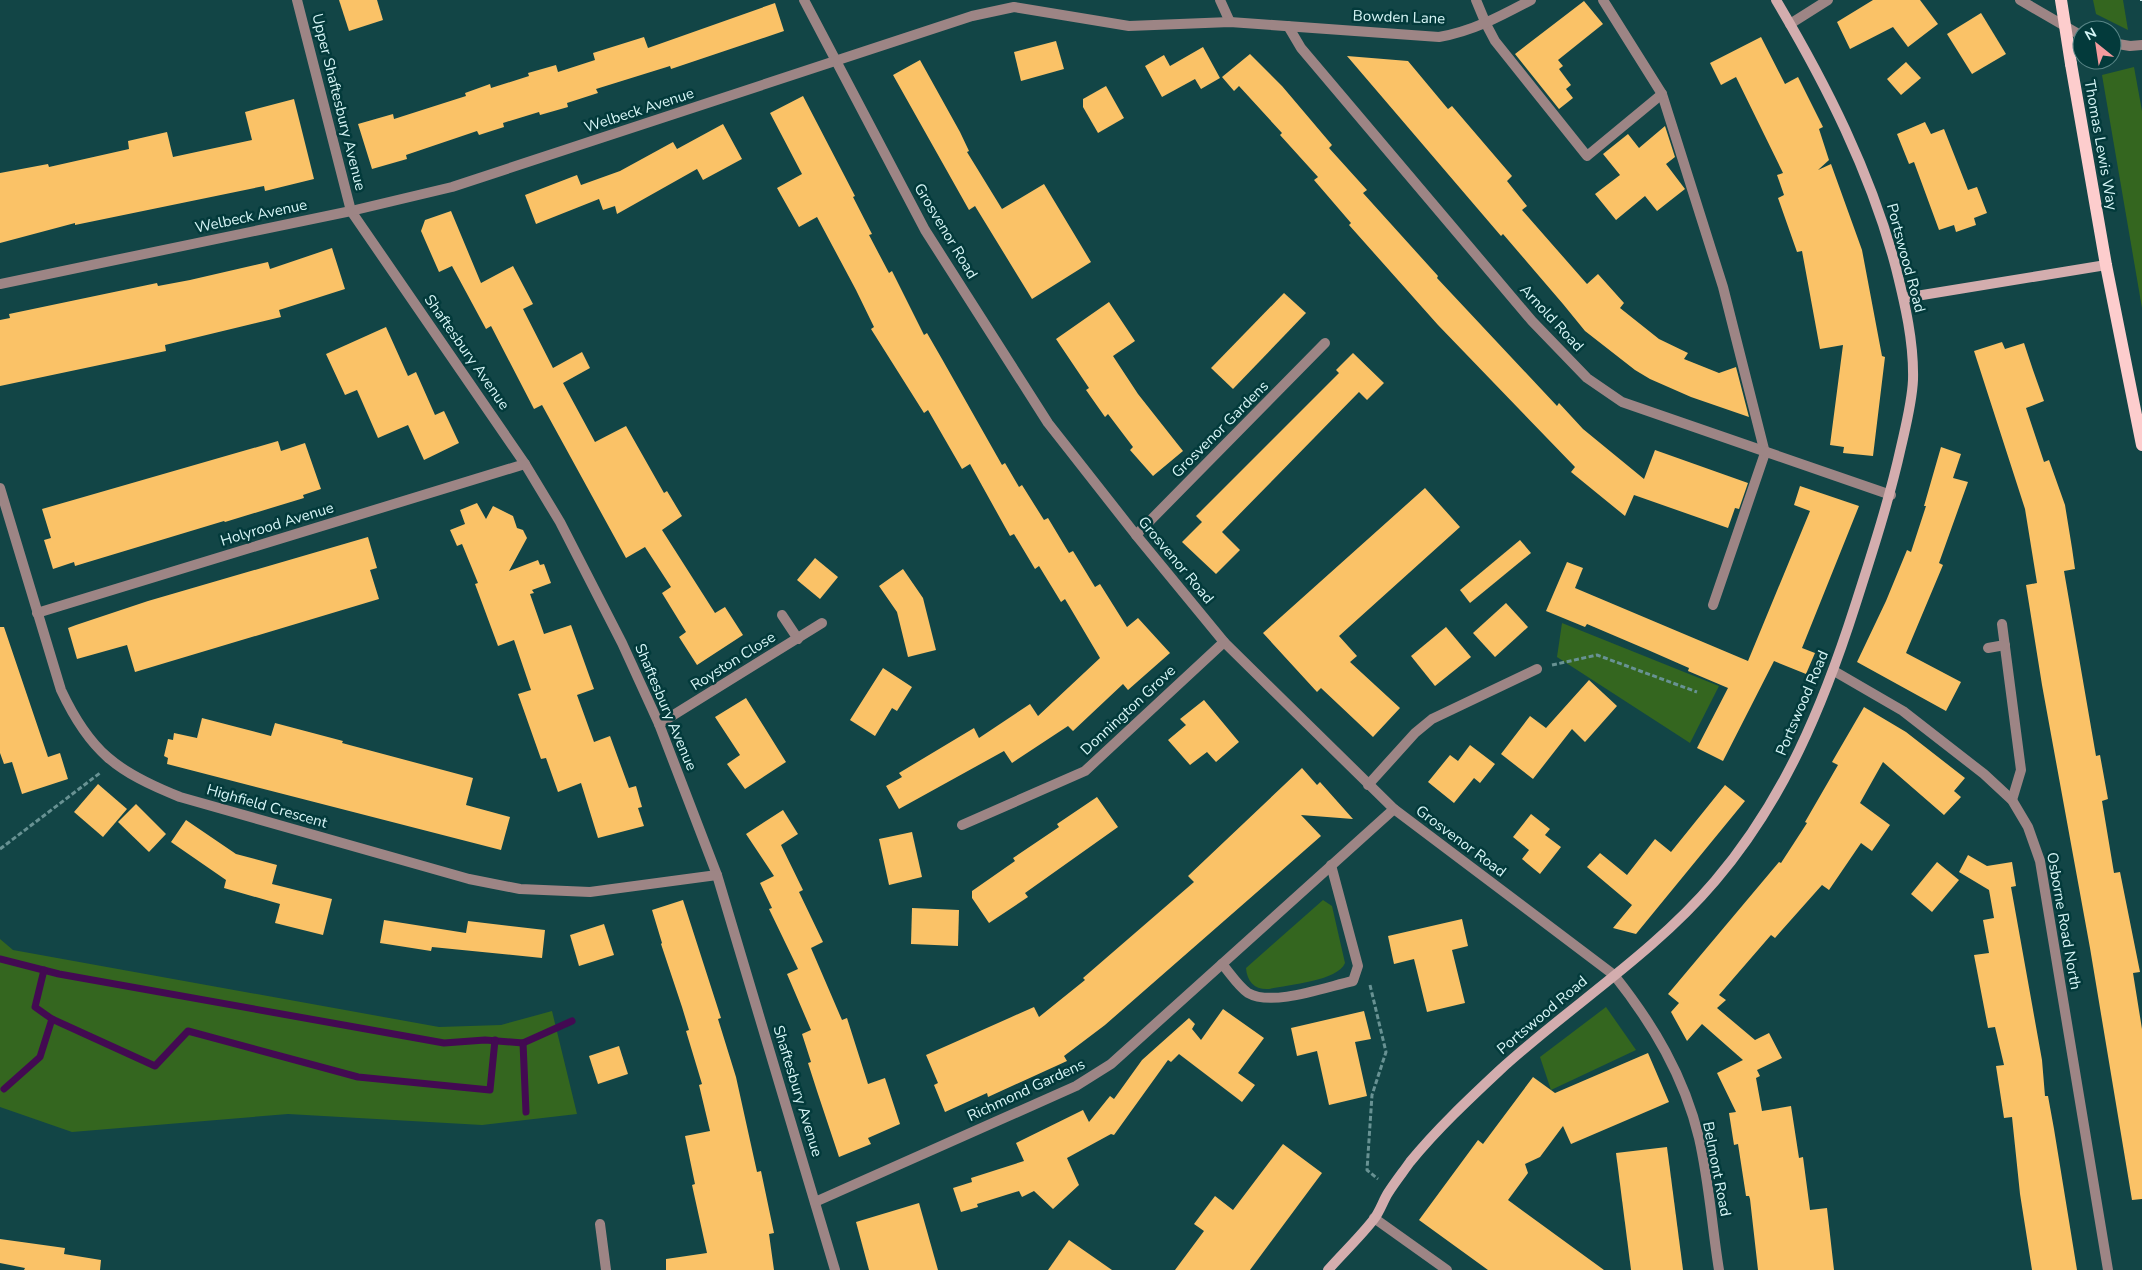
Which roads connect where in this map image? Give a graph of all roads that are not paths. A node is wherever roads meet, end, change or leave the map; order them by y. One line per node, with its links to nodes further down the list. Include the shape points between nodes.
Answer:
1 (297, 0): 20 (street, Upper Shaftesbury Avenue)
2 (804, 0): 18 (street, Grosvenor Road)
3 (1220, 0): 11 (street)
4 (1476, 0): 12 (street)
5 (1532, 0): 12 (street, Bowden Lane)
6 (1602, 0): 19 (street)
7 (1776, 0): 13 (street, Portswood Road)
8 (1828, 0): 13 (street)
9 (2020, 0): 15 (street)
10 (2061, 0): 21 (main road, Thomas Lewis Way, bridge)
11 (1230, 22): 14 (street, Welbeck Avenue); 18 (street, Welbeck Avenue, via 1129,26 1014,8 972,16)
12 (1486, 24): 14 (street, Bowden Lane, via 1439,37); 19 (street, via 1588,156)
13 (1790, 24): 23 (street, Portswood Road, via 1853,146 1890,246)
14 (1288, 26): 26 (street, Arnold Road, via 1301,48 1519,306 1587,378 1622,402)
15 (2072, 30)
16 (2122, 45): 17 (street)
17 (2142, 45)
18 (835, 62): 20 (street, Welbeck Avenue, via 452,187); 30 (street, Grosvenor Road, via 925,230 1048,423)
19 (1662, 94): 26 (street, via 1723,287)
20 (351, 211): 22 (street, Welbeck Avenue); 27 (street, Shaftesbury Avenue)
21 (2106, 265): 23 (street); 25 (main road, Thomas Lewis Way)
22 (0, 284)
23 (1904, 298): 29 (street, Portswood Road, via 1913,382)
24 (1325, 343): 30 (street, Grosvenor Gardens)
25 (2142, 445)
26 (1765, 453): 29 (street, Arnold Road); 31 (street)
27 (526, 464): 32 (street, Holyrood Avenue); 42 (street, Shaftesbury Avenue, via 594,587)
28 (0, 488): 32 (street, Highfield Crescent)
29 (1891, 495): 41 (street, Portswood Road)
30 (1136, 536): 37 (street, Grosvenor Road)
31 (1713, 605)
32 (37, 613): 48 (street, Highfield Crescent, via 61,690 74,718 93,745 112,763 148,785 180,797 469,879 520,889 590,892)
33 (782, 615): 36 (street, Royston Close)
34 (822, 624): 36 (street, Royston Close)
35 (2002, 624): 38 (street)
36 (798, 639): 42 (street, Royston Close)
37 (1224, 642): 43 (street, Grosvenor Road); 46 (street, Donnington Grove, via 1085,771)
38 (2005, 645): 39 (street); 44 (street, via 2021,770)
39 (1988, 648)
40 (1537, 669): 43 (street, via 1432,719)
41 (1834, 671): 44 (street, Osborne Road North, via 1903,710); 50 (street, Portswood Road, via 1784,782 1743,845 1691,908)
42 (659, 724): 48 (street, Shaftesbury Avenue)
43 (1368, 785): 45 (street, Grosvenor Road)
44 (2012, 800): 59 (street, Osborne Road North, via 2028,827 2040,861)
45 (1394, 809): 47 (street, Richmond Gardens); 50 (street, Grosvenor Road)
46 (962, 825)
47 (1331, 865): 49 (street, Richmond Gardens); 49 (street, via 1358,966 1353,981 1272,999 1258,998 1246,992)
48 (717, 875): 51 (street, Shaftesbury Avenue)
49 (1222, 964): 51 (street, Richmond Gardens, via 1112,1064 1076,1086)
50 (1614, 975): 52 (street, Portswood Road, via 1509,1063 1433,1136 1390,1190); 58 (street, Belmont Road, via 1642,1009 1668,1052 1683,1091 1699,1139)
51 (815, 1202): 55 (street, Shaftesbury Avenue)
52 (1374, 1218): 56 (street, Portswood Road); 57 (street)
53 (600, 1224): 54 (street)
54 (606, 1270)
55 (835, 1270)
56 (1328, 1270)
57 (1447, 1270)
58 (1719, 1270)
59 (2108, 1270)

